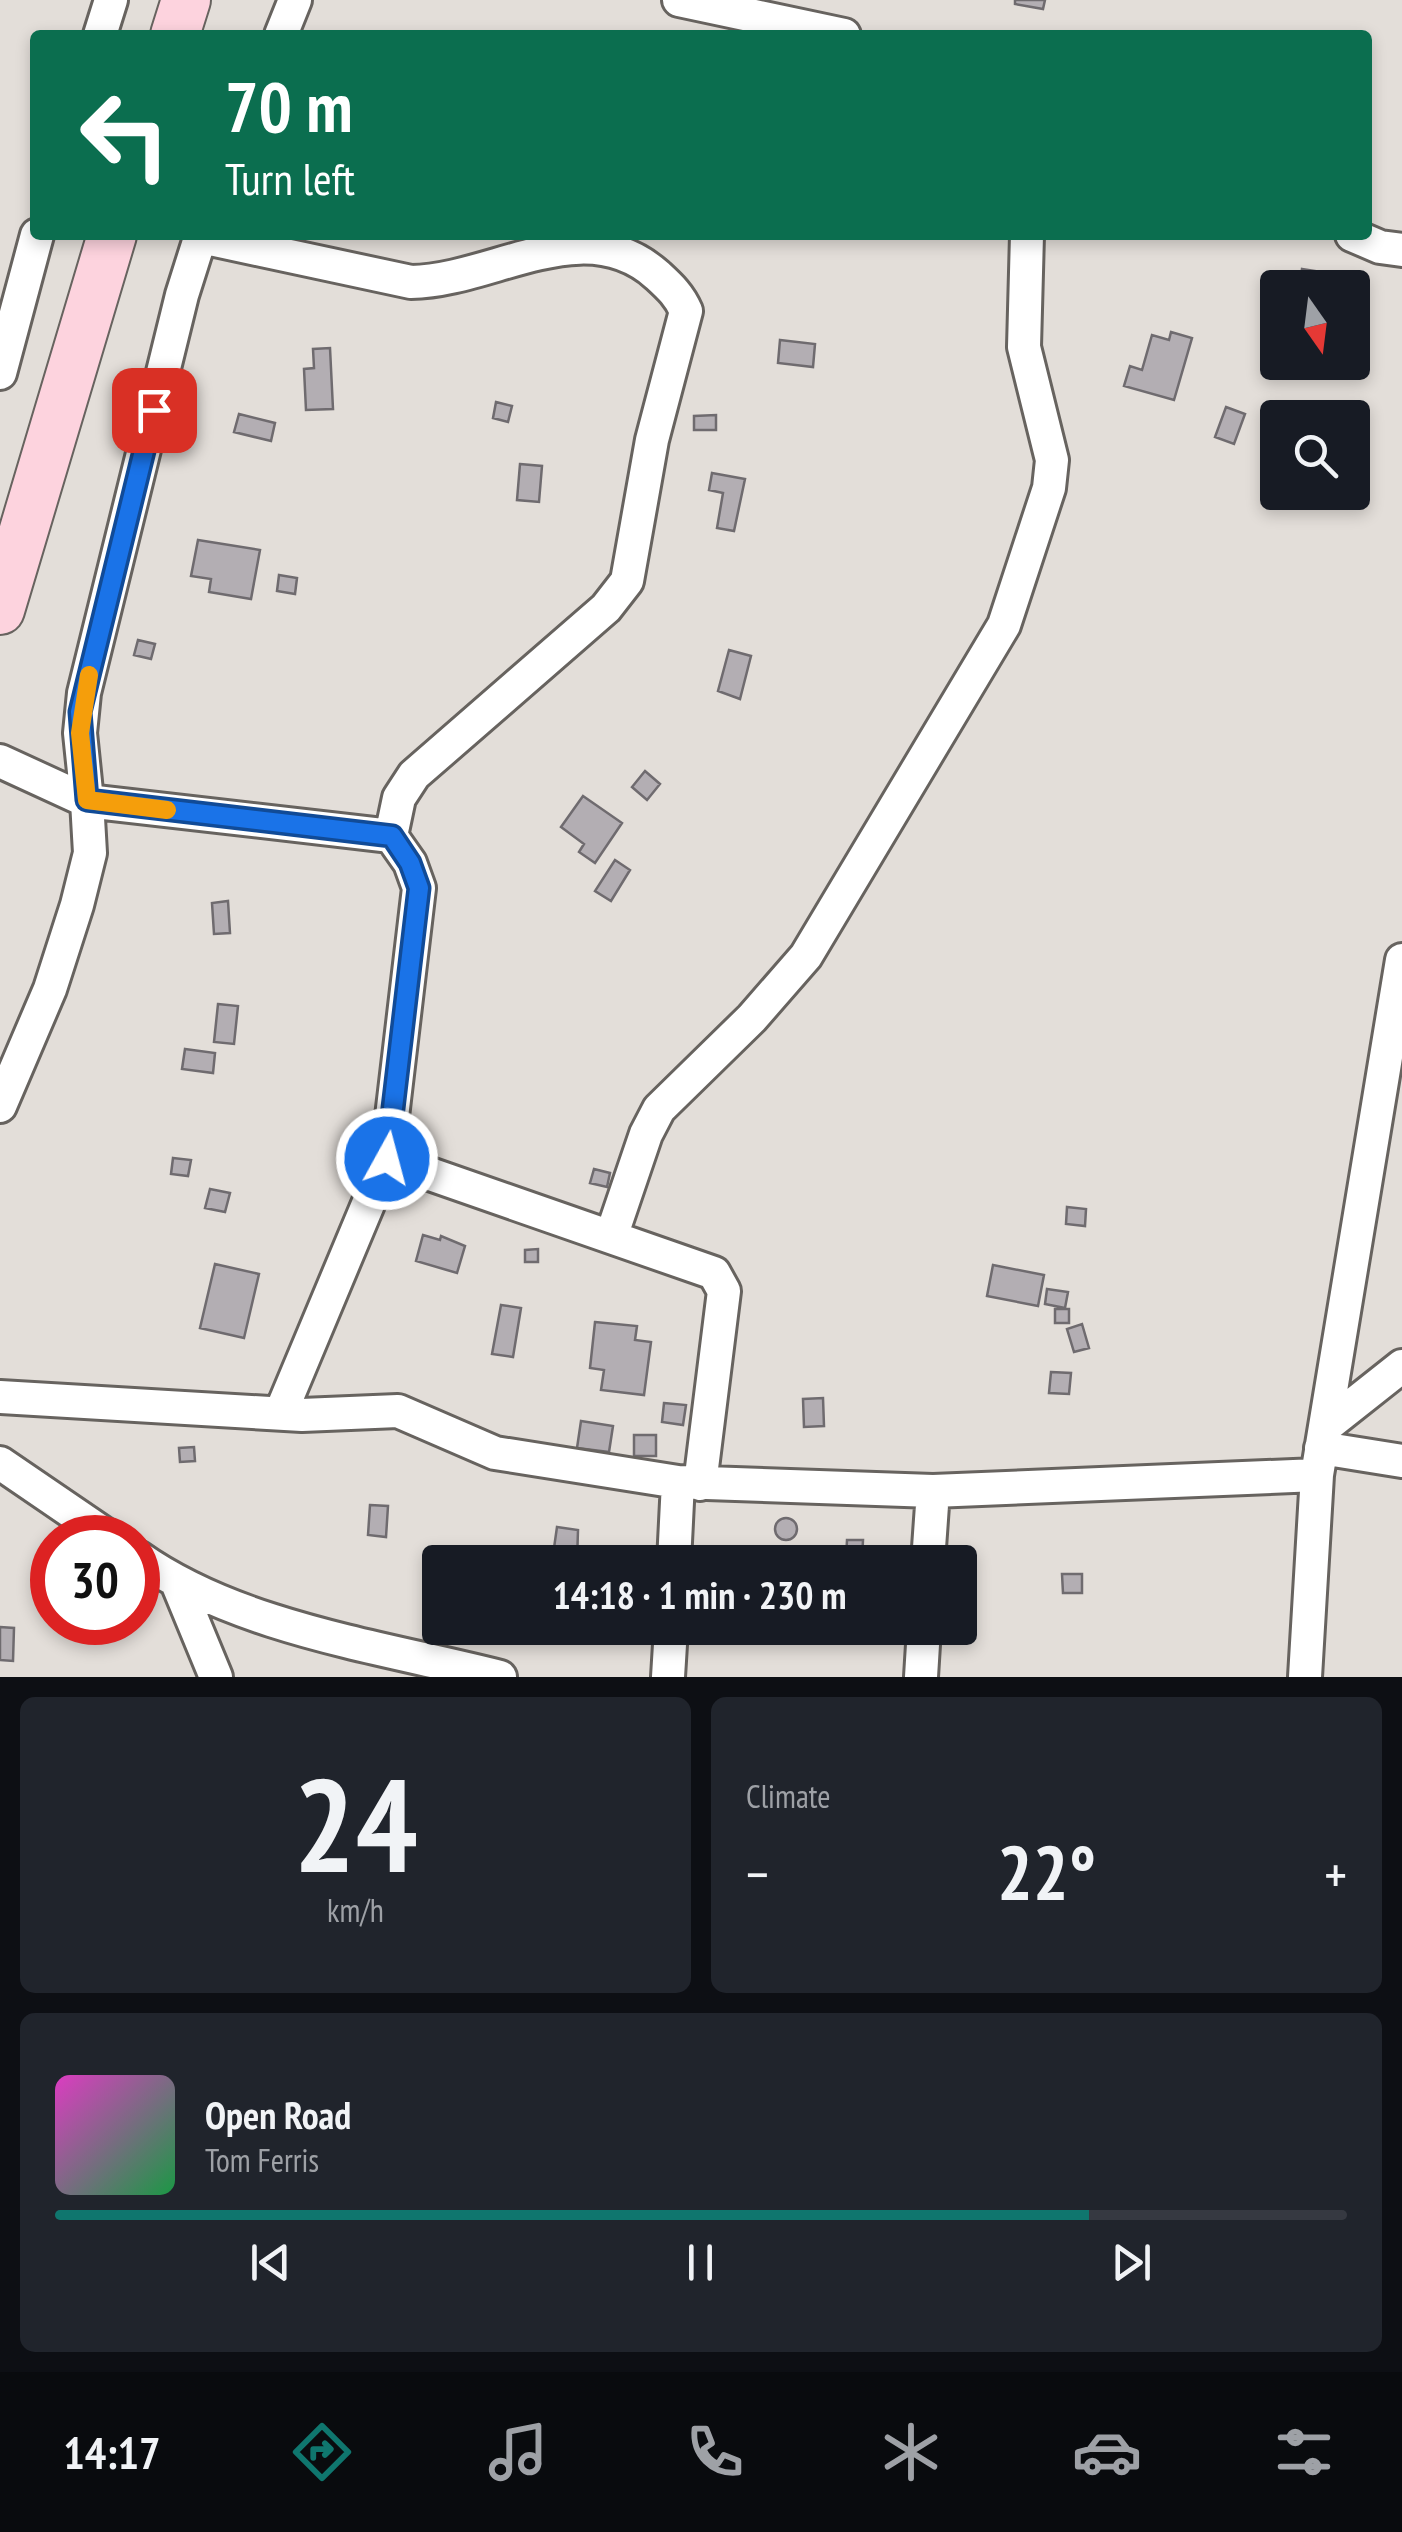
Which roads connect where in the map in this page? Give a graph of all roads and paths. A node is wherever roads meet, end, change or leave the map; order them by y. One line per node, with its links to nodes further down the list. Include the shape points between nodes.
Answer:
1 (111, 0): 6 (street)
2 (186, 0): 7 (main road)
3 (295, 0): 8 (street)
4 (679, 0): 5 (street)
5 (769, 8): 9 (street)
6 (102, 30)
7 (177, 30)
8 (283, 30)
9 (830, 30)
10 (34, 240): 15 (street)
11 (111, 240): 17 (main road)
12 (200, 240): 19 (street, via 84,694 80,733)
13 (219, 240): 20 (street, via 411,282 438,282 562,247 596,246 648,267 679,294 686,311 652,440 627,582 414,775 399,798)
14 (1027, 240): 24 (street, via 1024,346 1052,460 1004,626 806,956 659,1109)
15 (12, 276): 16 (street)
16 (0, 372)
17 (0, 610)
18 (0, 761): 19 (street)
19 (87, 800): 20 (street); 22 (street, via 90,853 78,905)
20 (392, 836): 23 (street, via 419,888)
21 (1402, 960): 28 (street)
22 (0, 1106)
23 (387, 1159): 24 (street); 27 (street)
24 (611, 1237): 31 (street, via 714,1274 722,1283)
25 (1402, 1366): 28 (street)
26 (0, 1396): 27 (street)
27 (281, 1412): 31 (street, via 398,1411 495,1453)
28 (1321, 1450): 29 (street); 32 (street); 44 (street)
29 (1402, 1461)
30 (0, 1463): 33 (street)
31 (689, 1483): 32 (street); 34 (street)
32 (932, 1491): 35 (street)
33 (76, 1515)
34 (677, 1545)
35 (929, 1545)
36 (160, 1573): 37 (street)
37 (178, 1586): 40 (street); 41 (street, via 255,1614)
38 (670, 1645): 42 (street)
39 (923, 1645): 43 (street)
40 (216, 1677)
41 (500, 1677)
42 (668, 1677)
43 (921, 1677)
44 (1305, 1677)

